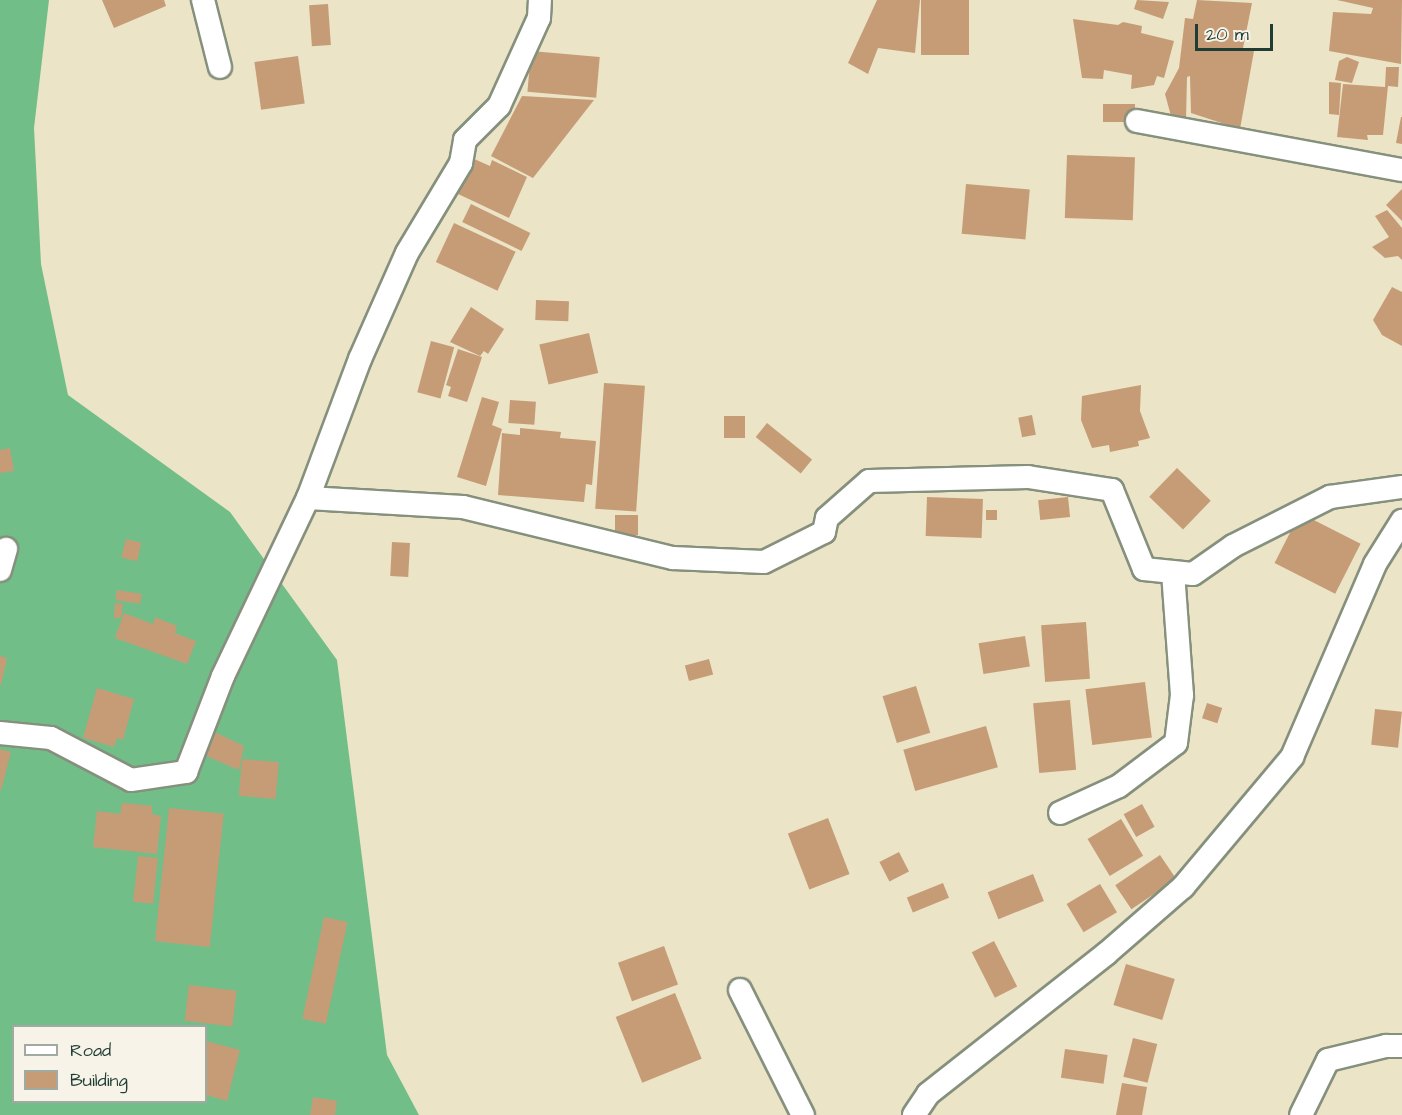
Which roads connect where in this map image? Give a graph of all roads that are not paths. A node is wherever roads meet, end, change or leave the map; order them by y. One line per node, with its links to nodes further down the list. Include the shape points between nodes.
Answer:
1 (203, 0): 3 (street)
2 (540, 0): 7 (street, via 539,18 499,106 465,140 460,163 408,253 360,359)
3 (220, 67)
4 (1137, 121): 5 (street)
5 (1402, 170)
6 (1402, 487): 9 (street, via 1330,497 1233,546 1194,574)
7 (308, 498): 9 (street, via 463,507 674,558 764,562 824,532 827,518 869,481 1028,477 1112,490 1144,569); 10 (street, via 223,676 186,772 131,780 51,738)
8 (1402, 521): 15 (street, via 1375,564 1292,758 1183,887 1107,953 928,1094)
9 (1173, 572): 11 (street, via 1182,695 1176,743 1119,786)
10 (0, 733)
11 (1060, 813)
12 (740, 990): 14 (street)
13 (1402, 1047): 16 (street, via 1386,1046 1328,1060)
14 (802, 1115)
15 (914, 1115)
16 (1301, 1115)

